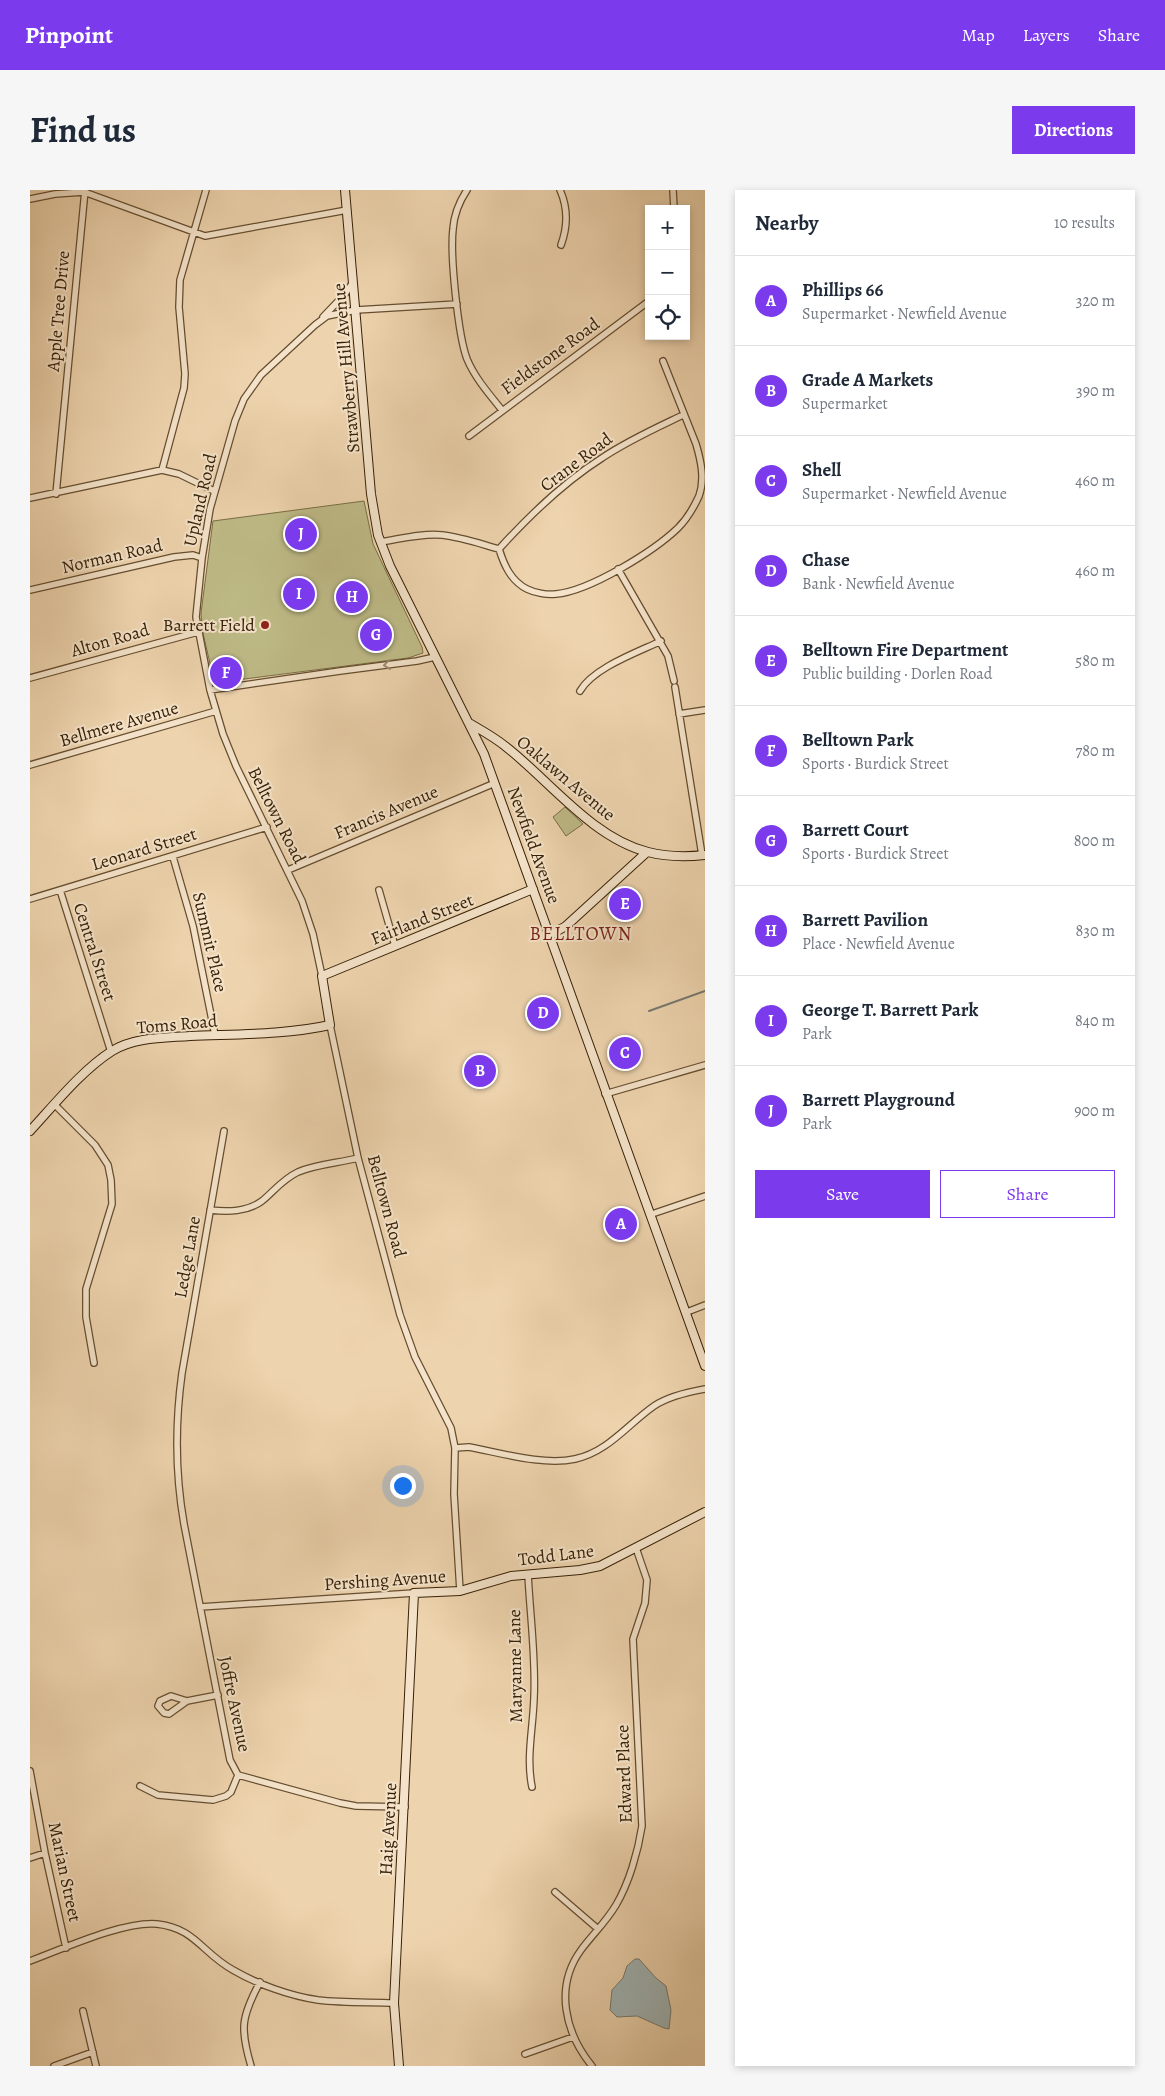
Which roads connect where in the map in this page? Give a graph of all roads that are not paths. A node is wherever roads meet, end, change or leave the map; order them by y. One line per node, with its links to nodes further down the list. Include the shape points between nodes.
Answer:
1 (206, 190): 10 (street)
2 (345, 190): 9 (street, Strawberry Hill Avenue)
3 (467, 190): 13 (street, via 456,212 453,230)
4 (560, 190): 11 (street, via 566,214)
5 (673, 190): 8 (street)
6 (84, 191): 7 (street); 10 (street); 23 (street, Apple Tree Drive)
7 (30, 198)
8 (674, 205)
9 (347, 210): 10 (street, via 214,235); 12 (street, Strawberry Hill Avenue)
10 (194, 232): 21 (street, via 180,280 184,388)
11 (561, 245)
12 (354, 280): 15 (street, Strawberry Hill Avenue); 16 (street, Upland Road)
13 (457, 304): 15 (street, Upland Road); 18 (street, via 467,359 482,386)
14 (645, 304): 18 (street, Fieldstone Road)
15 (356, 310): 16 (street, Upland Road, via 328,316); 25 (street, Strawberry Hill Avenue, via 371,494)
16 (316, 324): 22 (street, Upland Road, via 261,374 248,392 235,421)
17 (663, 361): 19 (street)
18 (502, 410): 20 (street, Fieldstone Road)
19 (684, 415): 26 (street, Crane Road, via 601,458 544,505); 28 (street, via 700,456 702,478 699,496 688,515 670,535)
20 (469, 436)
21 (162, 470): 22 (street, via 179,474); 23 (street)
22 (214, 491): 27 (street, Upland Road)
23 (56, 494): 24 (street)
24 (30, 498)
25 (380, 542): 26 (street, via 442,535); 32 (street, Newfield Avenue)
26 (499, 549): 28 (street, via 515,580 528,589 547,594 575,590)
27 (202, 558): 29 (street, Norman Road, via 193,555 174,557); 30 (street, Upland Road, via 196,610)
28 (618, 569): 31 (street)
29 (30, 590)
30 (198, 632): 33 (street, Alton Road); 34 (street, Upland Road)
31 (661, 641): 35 (street, via 598,673 584,683); 38 (street, via 668,656)
32 (434, 657): 34 (street, one-way to 34); 39 (street, Newfield Avenue)
33 (30, 678)
34 (210, 690): 37 (street, Upland Road)
35 (580, 691)
36 (705, 710): 38 (street)
37 (216, 711): 40 (street, Bellmere Avenue); 42 (street, Belltown Road, via 232,758)
38 (679, 714): 44 (street)
39 (470, 723): 41 (street, Newfield Avenue); 43 (street, Oaklawn Avenue, via 504,745 597,826)
40 (30, 765)
41 (495, 783): 46 (street, Francis Avenue); 47 (street, Newfield Avenue)
42 (267, 828): 45 (street, Leonard Street); 46 (street, Belltown Road)
43 (647, 852): 44 (street, Oaklawn Avenue, via 672,856); 51 (street, via 566,926)
44 (703, 855)
45 (173, 857): 48 (street, Leonard Street); 55 (street, Summit Place, via 193,926)
46 (288, 870): 53 (street, Belltown Road, via 307,913)
47 (533, 889): 51 (street, Newfield Avenue); 52 (street, Fairland Street)
48 (60, 890): 50 (street, Leonard Street); 56 (street, Central Street)
49 (379, 890): 52 (street)
50 (30, 900)
51 (550, 935): 58 (street, Newfield Avenue)
52 (395, 946): 53 (street, Fairland Street)
53 (322, 976): 54 (street, Belltown Road)
54 (330, 1025): 55 (street, Toms Road); 62 (street, Belltown Road)
55 (215, 1035): 56 (street, Toms Road, via 138,1041)
56 (111, 1052): 59 (street, Toms Road)
57 (705, 1065): 58 (street)
58 (606, 1094): 65 (street, Newfield Avenue)
59 (55, 1105): 60 (street, Toms Road); 68 (street, via 96,1145 108,1165 111,1180 112,1204 86,1289 86,1317)
60 (30, 1131)
61 (224, 1131): 64 (street)
62 (358, 1158): 64 (street, Ledge Lane, via 299,1172 245,1209 229,1212); 71 (street, Belltown Road, via 405,1331 451,1428)
63 (705, 1196): 65 (street)
64 (210, 1210): 72 (street, Ledge Lane, via 177,1410)
65 (652, 1214): 67 (street, Newfield Avenue)
66 (705, 1306): 67 (street)
67 (687, 1312): 69 (street, Newfield Avenue)
68 (94, 1363)
69 (705, 1366)
70 (705, 1389): 71 (street, via 660,1403 608,1444 575,1459 542,1460 469,1447)
71 (455, 1448): 76 (street, Pershing Avenue, via 454,1494)
72 (178, 1470): 78 (street, Joffre Avenue, via 179,1495)
73 (705, 1512): 74 (street, Todd Lane)
74 (636, 1548): 75 (street, Todd Lane, via 600,1566); 89 (street, Edward Place, via 647,1580 645,1603 634,1639 642,1826 624,1890)
75 (528, 1574): 76 (street, Todd Lane); 84 (street, Maryanne Lane, via 534,1674 528,1770)
76 (460, 1591): 77 (street, Pershing Avenue)
77 (414, 1593): 78 (street, Pershing Avenue); 85 (street, Haig Avenue)
78 (200, 1608): 79 (street, Joffre Avenue)
79 (218, 1696): 80 (street); 82 (street, Joffre Avenue, via 230,1760)
80 (187, 1701)
81 (30, 1771): 86 (street, Marian Street)
82 (238, 1775): 83 (street, via 231,1792 213,1800 158,1796); 85 (street, Joffre Avenue, via 340,1804)
83 (140, 1786)
84 (532, 1787)
85 (404, 1807): 93 (street, Haig Avenue)
86 (45, 1853): 87 (street); 90 (street, Marian Street)
87 (30, 1858)
88 (555, 1892): 89 (street)
89 (598, 1929): 95 (street, Edward Place, via 580,1951 568,1976 564,2007)
90 (66, 1948): 91 (street); 92 (street, via 131,1926 156,1924 189,1934 214,1959)
91 (30, 1962)
92 (260, 1982): 93 (street, via 318,2000); 100 (street, via 247,2005 243,2025)
93 (394, 2003): 101 (street, Haig Avenue)
94 (83, 2011): 96 (street)
95 (573, 2037): 97 (street); 102 (street, Edward Place)
96 (93, 2052): 98 (street); 99 (street)
97 (525, 2054)
98 (54, 2066)
99 (96, 2066)
100 (252, 2066)
101 (399, 2066)
102 (592, 2066)

